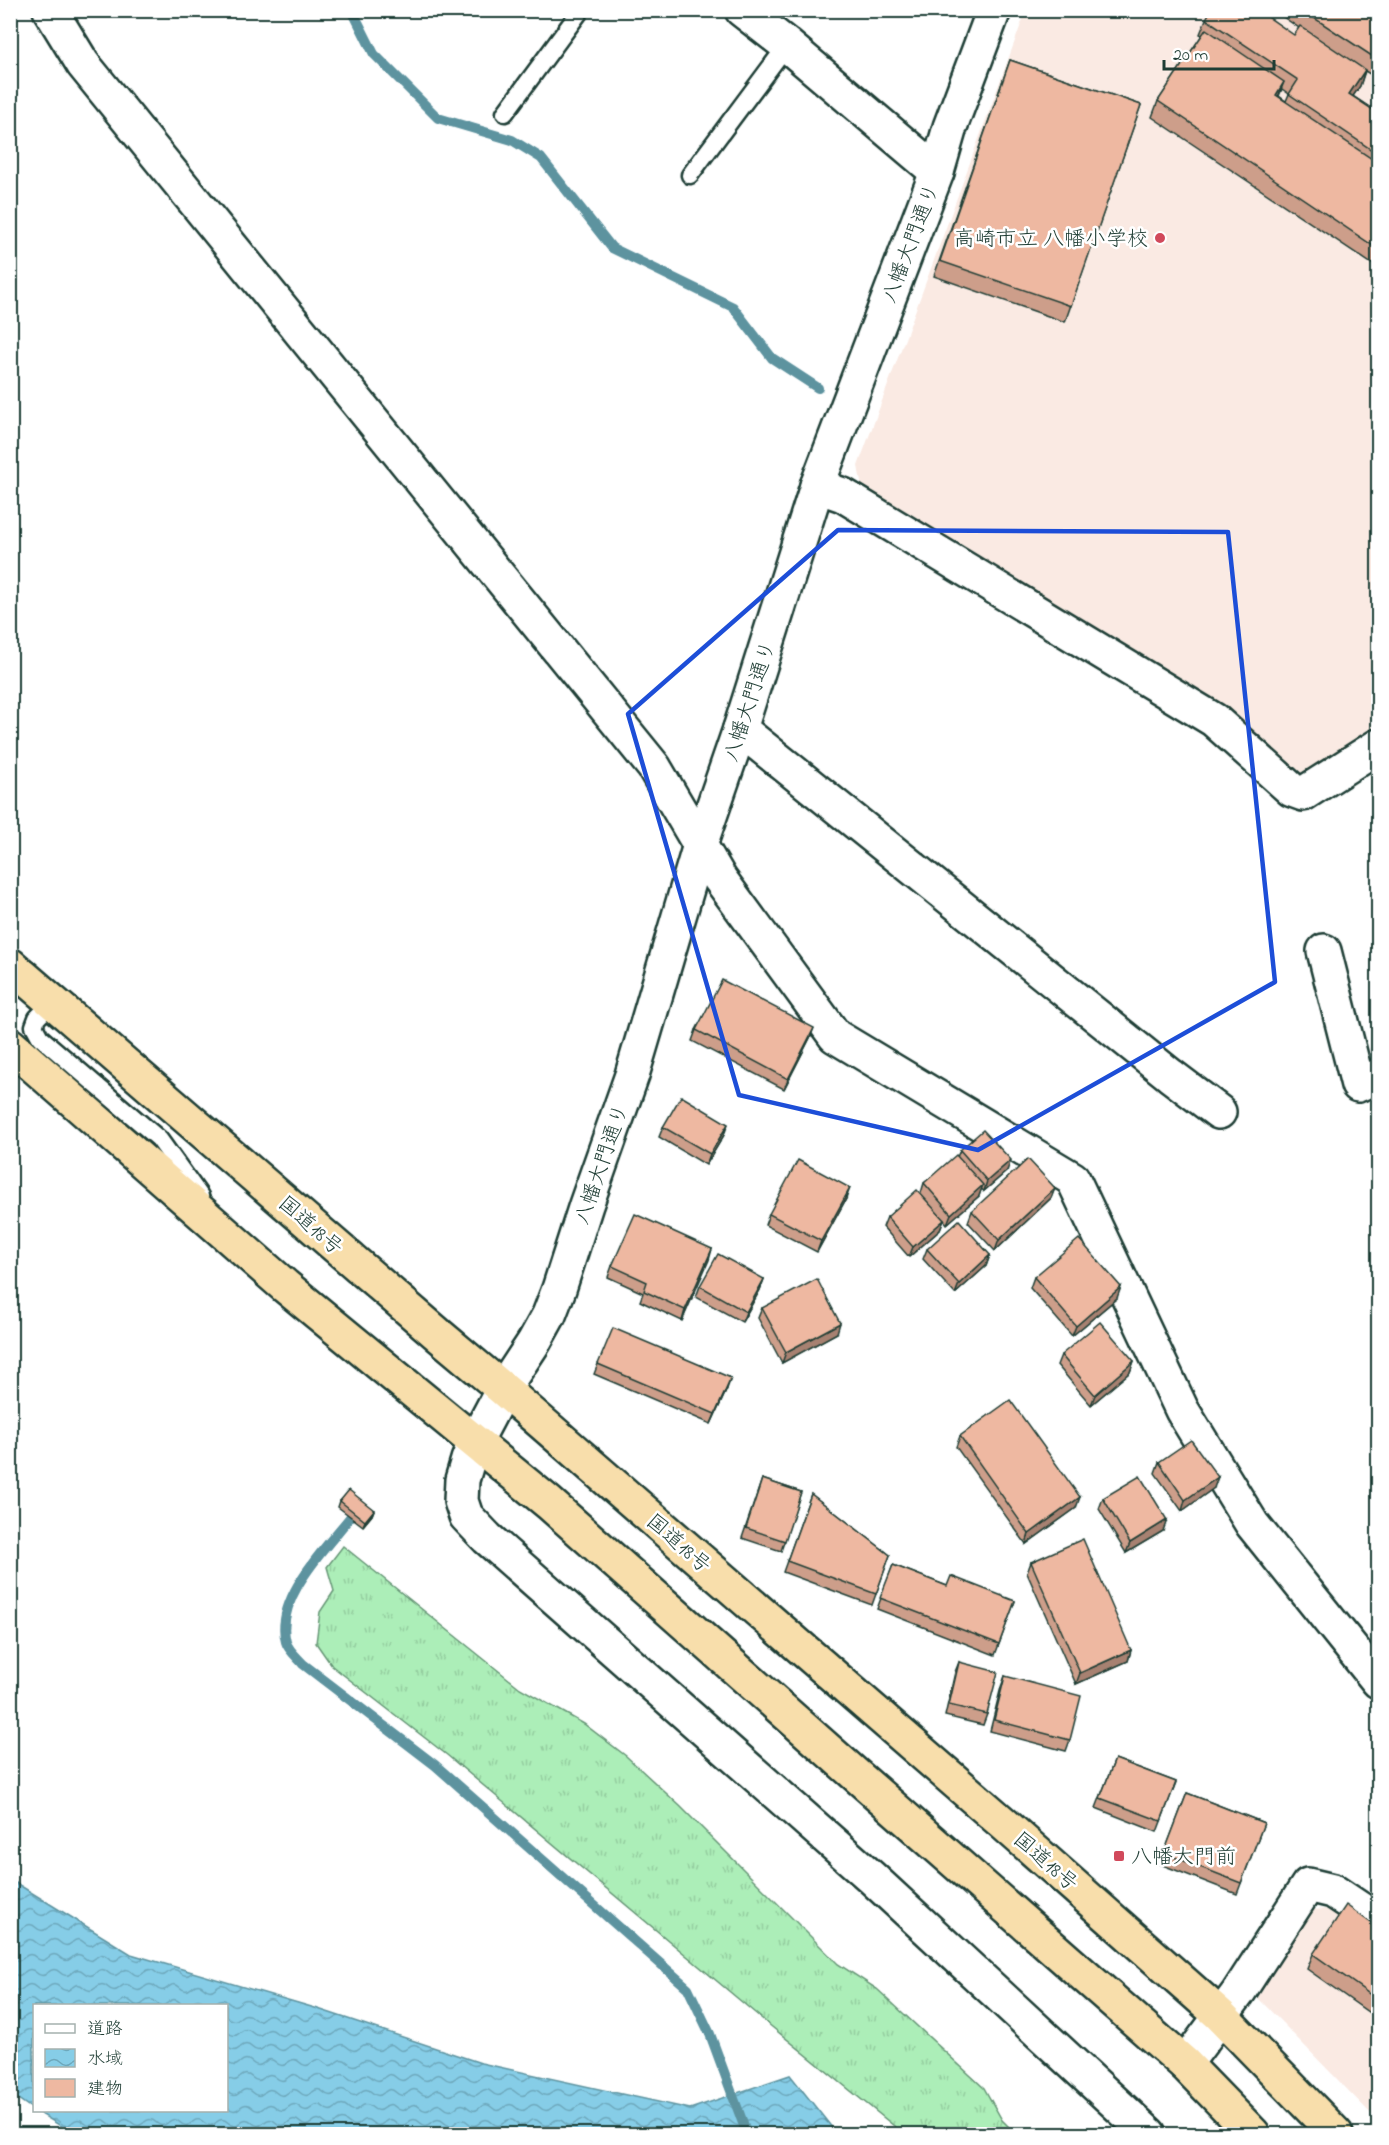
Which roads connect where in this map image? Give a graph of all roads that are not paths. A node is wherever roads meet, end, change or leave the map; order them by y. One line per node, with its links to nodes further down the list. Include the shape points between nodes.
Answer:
1 (50, 10): 12 (street, via 82,64 654,767)
2 (581, 10): 6 (lane)
3 (742, 10): 5 (street)
4 (994, 10): 7 (street, 八幡大門通り)
5 (787, 45): 7 (street); 8 (lane)
6 (505, 113)
7 (937, 172): 9 (street, 八幡大門通り)
8 (690, 175)
9 (817, 486): 10 (street, 八幡大門通り); 11 (street, via 843,495 1214,720 1292,790 1303,794)
10 (740, 729): 12 (street, 八幡大門通り); 18 (street)
11 (1378, 746)
12 (700, 845): 20 (street, 八幡大門通り, via 632,1075 559,1289 549,1316); 22 (street, via 720,879 835,1036 1073,1179 1182,1410 1252,1524)
13 (1324, 951): 17 (street, via 1359,1085)
14 (10, 965): 15 (highway, 国道18号)
15 (53, 1002): 19 (lane, via 34,1026 40,1037 159,1139); 20 (highway, 国道18号)
16 (10, 1045): 19 (highway)
17 (1378, 1076)
18 (1219, 1112)
19 (228, 1236): 21 (highway)
20 (503, 1389): 21 (street, 八幡大門通り); 24 (highway, 国道18号)
21 (475, 1442): 25 (highway); 26 (street, 八幡大門通り, via 462,1480 461,1501 466,1516 487,1538 870,1876)
22 (1378, 1681)
23 (1378, 1921): 24 (street, via 1333,1891 1308,1885)
24 (1220, 2015): 25 (street); 28 (highway, 国道18号)
25 (1185, 2064): 27 (highway)
26 (1149, 2134)
27 (1254, 2134)
28 (1336, 2134)

